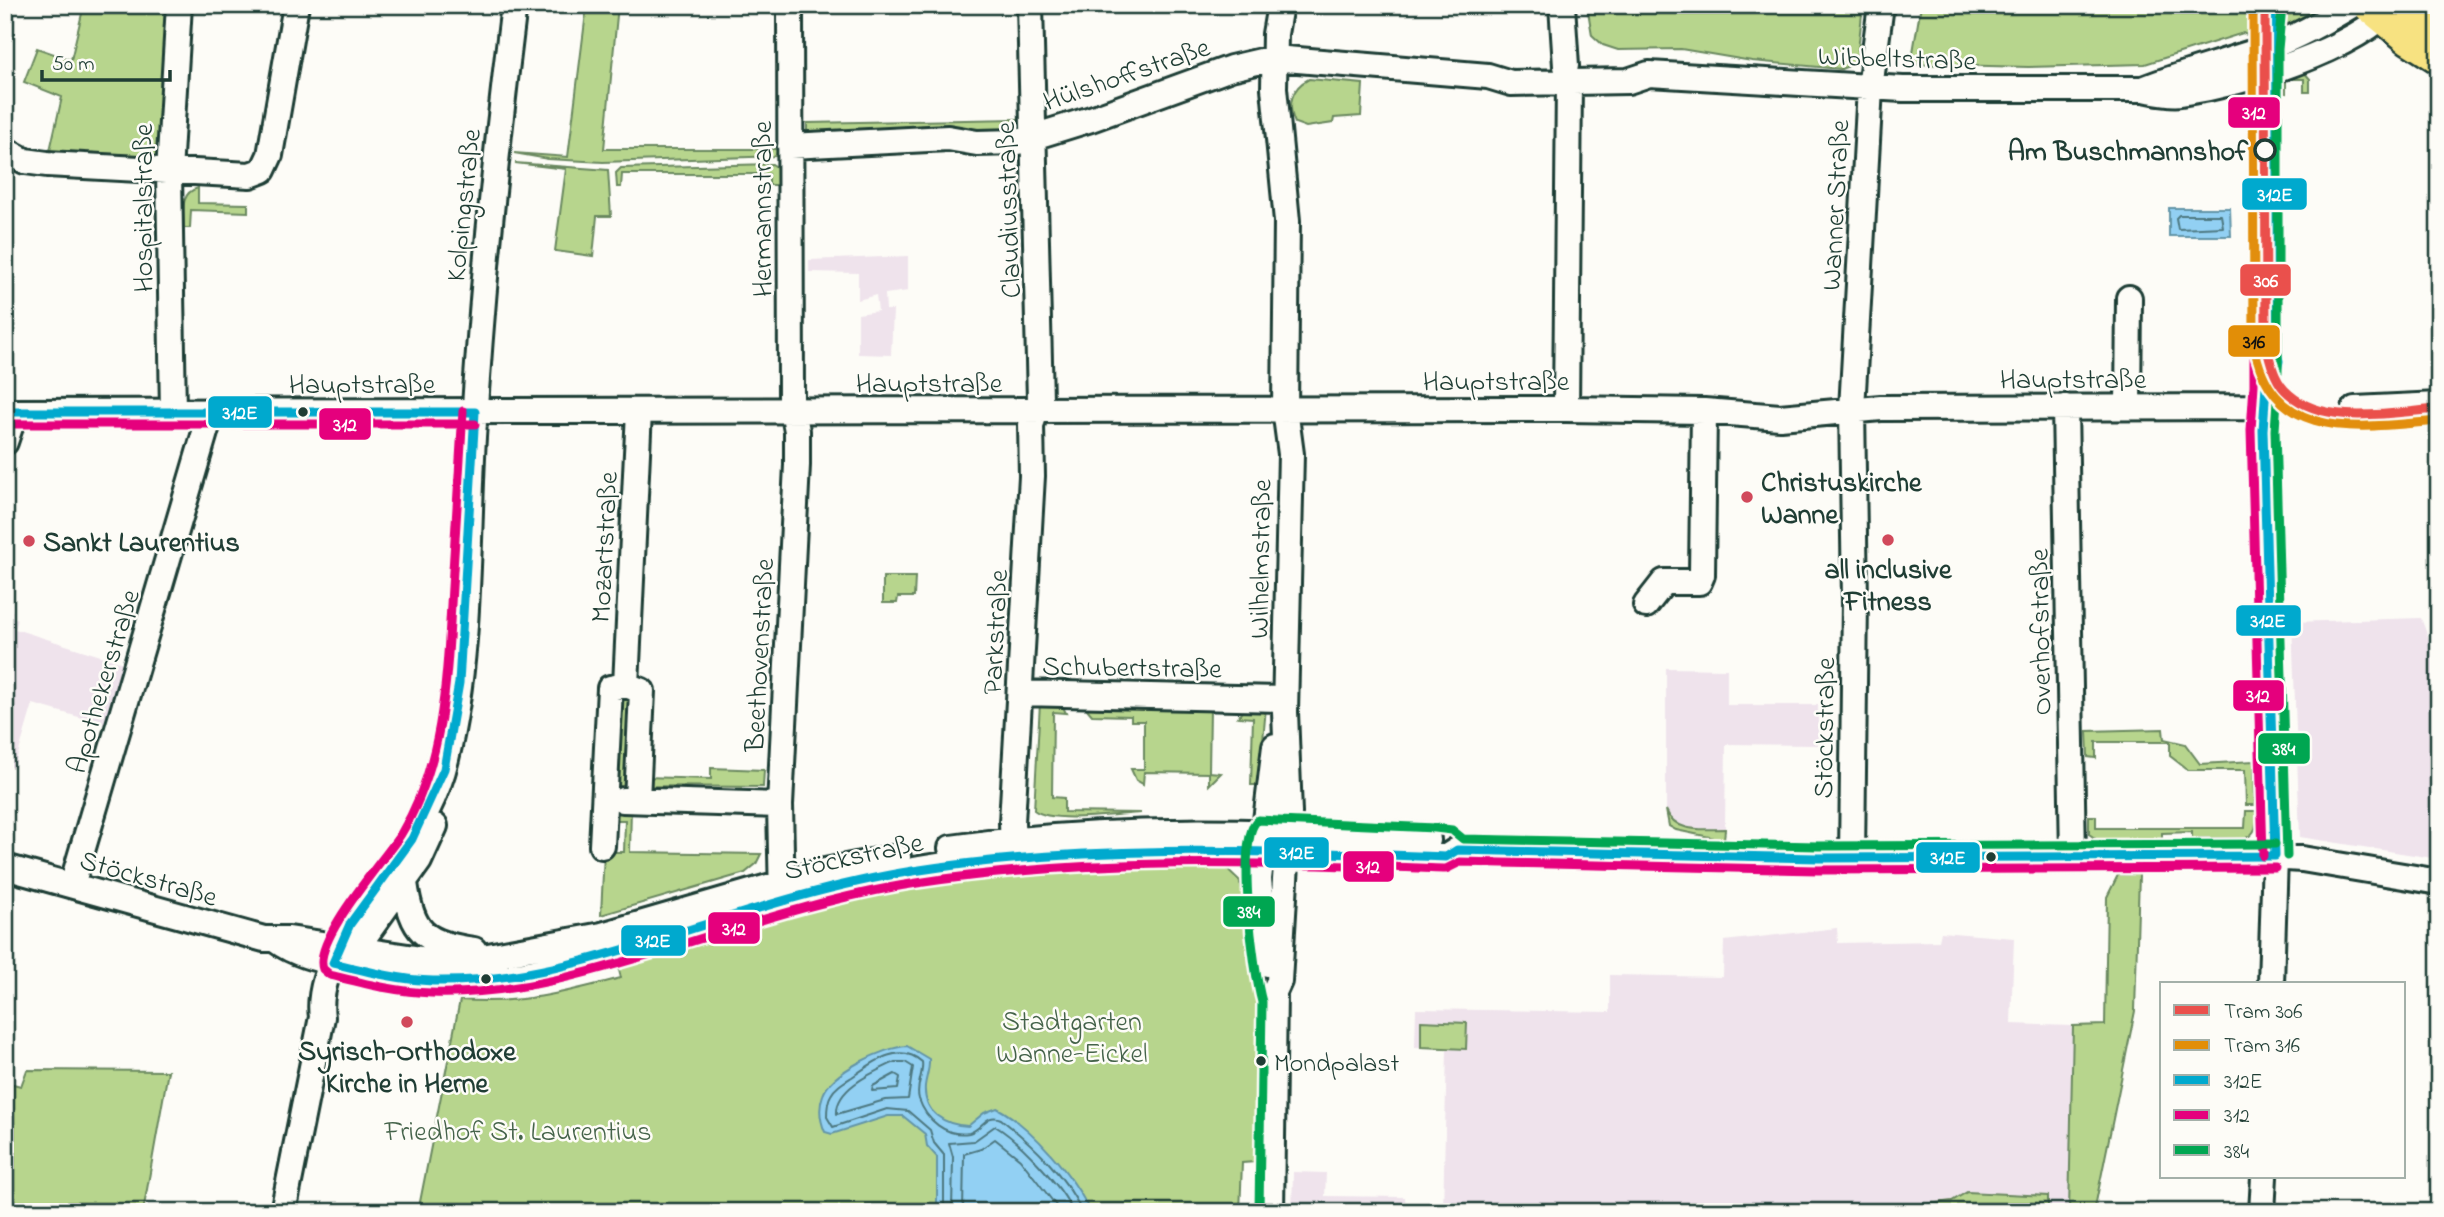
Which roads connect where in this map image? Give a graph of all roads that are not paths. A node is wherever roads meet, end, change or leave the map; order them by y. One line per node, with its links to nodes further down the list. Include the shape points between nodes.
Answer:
1 (179, 5): 21 (street, Hospitalstraße)
2 (296, 5): 21 (street, via 270,155 263,170 250,175)
3 (514, 5): 35 (street, Kolpingstraße, via 485,270)
4 (790, 5): 19 (street, Hermannstraße)
5 (1030, 5): 18 (street, Claudiusstraße)
6 (1280, 5): 14 (street, Wilhelmstraße)
7 (1562, 5): 15 (street)
8 (1881, 5): 16 (street, Wanner Straße)
9 (2351, 5): 17 (street, Wibbeltstraße, via 2266,48)
10 (2413, 5): 12 (main road)
11 (2383, 9): 13 (main road); 17 (street, Wibbeltstraße, via 2349,39 2276,70 2178,94)
12 (2439, 25)
13 (2439, 57)
14 (1275, 58): 15 (street, Hülshoffstraße, via 1488,76 1511,83); 18 (street, Hülshoffstraße, via 1231,68); 26 (street, Wilhelmstraße, via 1287,221)
15 (1567, 74): 16 (street, Wibbeltstraße, via 1628,81 1649,74); 29 (street)
16 (1870, 88): 17 (street, Wibbeltstraße); 27 (street, Wanner Straße)
17 (2143, 89)
18 (1034, 136): 19 (street, Hülshoffstraße, via 1017,142 948,138); 36 (street, Claudiusstraße, via 1040,334)
19 (790, 146): 37 (street, Hermannstraße)
20 (5, 150): 21 (street, via 25,161)
21 (169, 172): 33 (street, Hospitalstraße)
22 (2129, 298): 25 (street)
23 (2439, 405): 28 (street)
24 (2065, 407): 25 (street, Hauptstraße); 27 (street, Hauptstraße); 50 (street, Overhofstraße)
25 (2128, 407): 51 (street, Hauptstraße, via 2211,408 2273,389)
26 (1285, 409): 29 (street, Hauptstraße); 36 (street, Hauptstraße); 42 (street, Wilhelmstraße, via 1291,454)
27 (1852, 409): 31 (street, Hauptstraße, via 1780,417); 52 (street, Stöckstraße)
28 (2355, 409)
29 (1566, 410): 31 (street, Hauptstraße)
30 (639, 411): 35 (street, Hauptstraße); 37 (street, Hauptstraße); 40 (street, Mozartstraße)
31 (1704, 411): 39 (street, via 1702,575 1699,582 1664,582)
32 (10, 412): 33 (street, Hauptstraße); 38 (street)
33 (173, 412): 34 (street, Hauptstraße)
34 (211, 412): 35 (street, Hauptstraße); 56 (street, Apothekerstraße)
35 (475, 412): 43 (street, Kolpingstraße, via 459,683)
36 (1036, 412): 37 (street, Hauptstraße); 41 (street, Parkstraße, via 1031,425)
37 (794, 413): 46 (street, Beethovenstraße, via 797,465)
38 (5, 442)
39 (1646, 605)
40 (626, 685): 44 (street, via 610,688); 45 (street, via 642,691)
41 (1020, 693): 42 (street, Schubertstraße, via 1232,697); 49 (street, Parkstraße)
42 (1285, 706): 47 (street, Wilhelmstraße, via 1288,731)
43 (443, 773): 55 (street, via 436,823); 58 (street, via 412,839 351,924)
44 (605, 799): 45 (street); 48 (street)
45 (637, 800): 46 (street)
46 (780, 805): 57 (street, Beethovenstraße)
47 (1273, 843): 49 (street, Stöckstraße, via 1145,830); 52 (street, Stöckstraße, via 1446,857 1457,850); 63 (street, Wilhelmstraße, via 1279,981 1274,992)
48 (602, 846)
49 (1013, 848): 57 (street, Stöckstraße, via 851,865)
50 (2073, 856): 51 (street, Stöckstraße); 52 (street, Stöckstraße)
51 (2275, 856): 54 (street, Stöckstraße); 60 (street)
52 (1852, 857)
53 (5, 867): 56 (street, Stöckstraße)
54 (2439, 882)
55 (405, 883): 58 (street); 59 (street, Stöckstraße, via 409,913 419,929 434,941)
56 (72, 885): 58 (street, Stöckstraße)
57 (781, 892): 58 (street, Stöckstraße, via 608,954 506,976 432,981 384,975); 59 (street, Stöckstraße)
58 (344, 956): 59 (street, Stöckstraße); 62 (street, via 323,1017)
59 (491, 957)
60 (2271, 982)
61 (2264, 1178): 64 (street)
62 (284, 1212)
63 (1271, 1212)
64 (2262, 1212)

